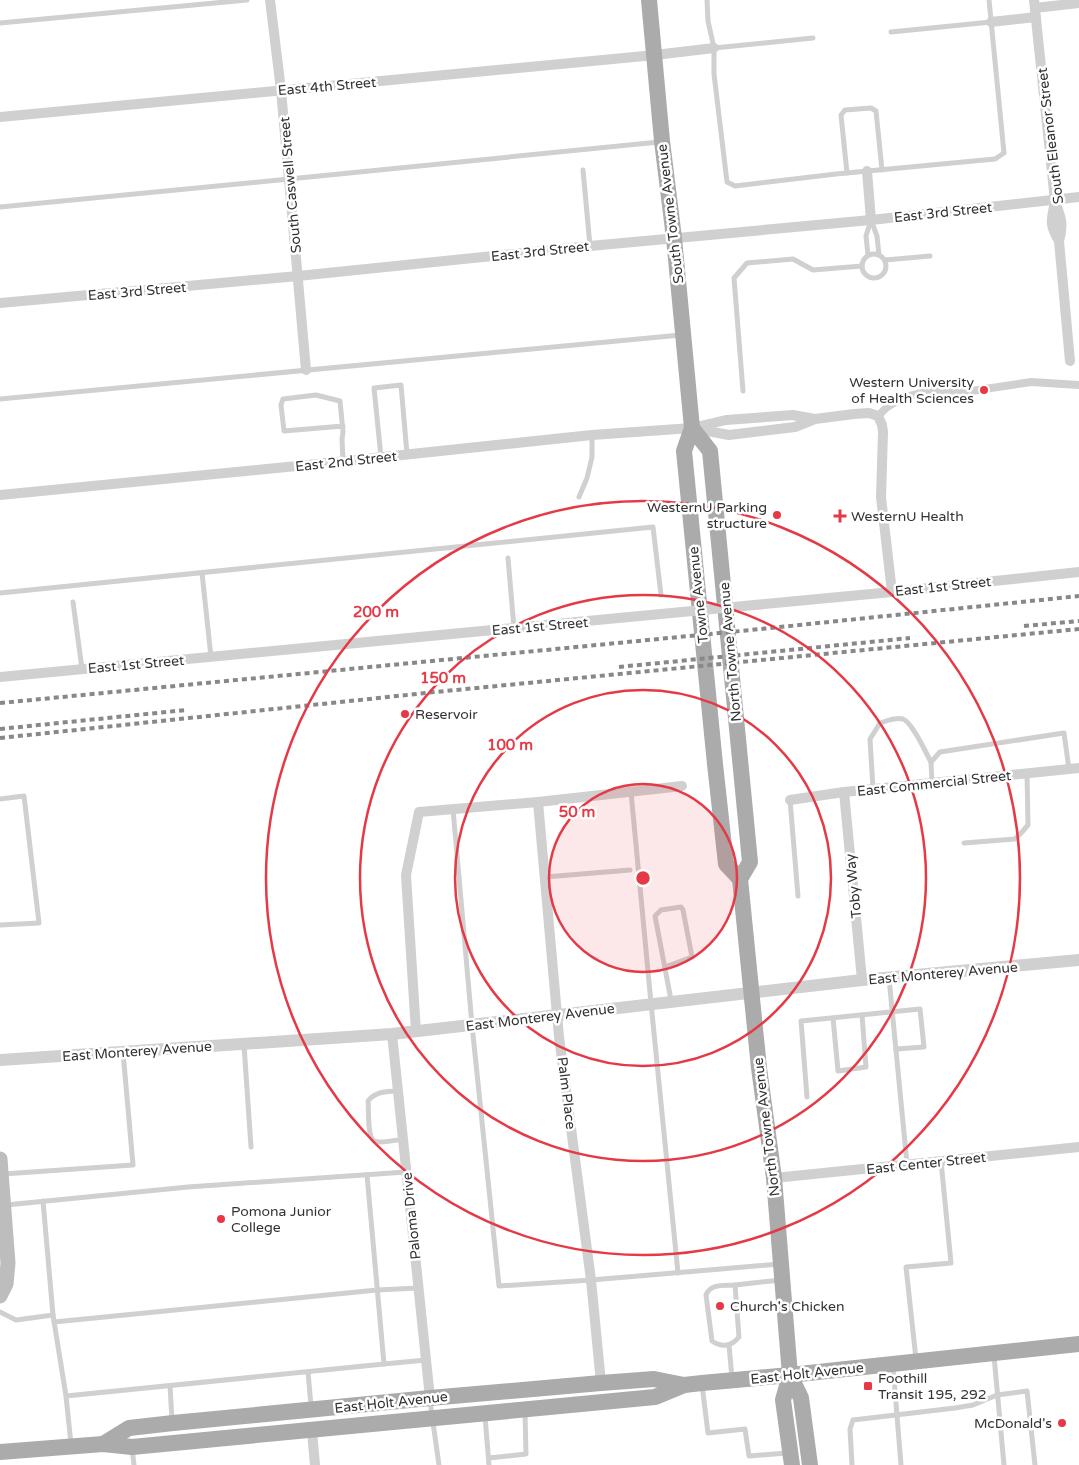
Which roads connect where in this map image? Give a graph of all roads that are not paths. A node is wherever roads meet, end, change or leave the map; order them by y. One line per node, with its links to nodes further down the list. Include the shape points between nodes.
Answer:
1 (246, 0): 9 (lane)
2 (270, 0): 14 (street, South Caswell Street)
3 (649, 0): 13 (main road, South Towne Avenue)
4 (707, 0): 12 (lane)
5 (989, 0): 8 (lane)
6 (1079, 3): 7 (street)
7 (1035, 8): 8 (street); 23 (street, South Eleanor Street)
8 (992, 22): 10 (lane); 18 (lane, via 1004,153 995,159)
9 (0, 23)
10 (891, 32)
11 (813, 38): 12 (lane)
12 (714, 48): 13 (street, East 4th Street); 20 (lane, via 714,74 727,182 735,186)
13 (655, 55): 14 (street, East 4th Street); 16 (main road, South Towne Avenue)
14 (281, 90): 15 (street, East 4th Street); 21 (street, South Caswell Street)
15 (0, 117)
16 (662, 142): 21 (lane); 26 (main road, South Towne Avenue)
17 (583, 170): 27 (lane)
18 (882, 170): 19 (lane); 20 (lane, via 876,111 871,108 845,110 841,115)
19 (866, 171): 20 (lane); 25 (street)
20 (847, 173)
21 (289, 179): 24 (lane); 33 (street, South Caswell Street)
22 (1079, 197): 23 (street, East 3rd Street)
23 (1055, 201): 25 (street, East 3rd Street); 36 (street, South Eleanor Street, via 1052,230 1059,241)
24 (0, 206)
25 (871, 220): 26 (street, East 3rd Street); 28 (lane); 29 (lane, via 866,236)
26 (674, 238): 27 (street, East 3rd Street); 35 (main road, South Towne Avenue)
27 (590, 246): 33 (street, East 3rd Street)
28 (879, 255): 29 (lane); 31 (lane)
29 (868, 256): 32 (lane)
30 (930, 256): 31 (lane)
31 (885, 260): 32 (lane, via 885,272 879,278 867,276)
32 (862, 266): 39 (lane, via 813,270 793,259 747,263 734,278)
33 (298, 276): 34 (street, East 3rd Street); 37 (street, South Caswell Street)
34 (0, 303)
35 (684, 334): 37 (lane); 43 (main road, South Towne Avenue)
36 (1070, 361)
37 (306, 370): 40 (lane)
38 (1079, 385): 41 (street, via 1031,382 965,392 924,392 902,398)
39 (743, 391)
40 (0, 399)
41 (878, 416): 43 (street, East 2nd Street, via 869,413 815,419 793,415 726,420); 54 (street, via 883,432 881,497)
42 (343, 426): 42 (lane, via 340,400 316,395 282,399 284,431); 47 (lane)
43 (692, 428): 44 (street, East 2nd Street); 76 (main road, Towne Avenue, via 684,451 715,764 726,864); 76 (main road, North Towne Avenue, via 710,451 750,862)
44 (592, 435): 45 (street, East 2nd Street); 49 (lane, via 592,457)
45 (408, 455): 46 (street, East 2nd Street); 46 (lane, via 401,385 374,388)
46 (381, 457): 47 (street, East 2nd Street)
47 (343, 462): 48 (street, East 2nd Street)
48 (0, 495)
49 (579, 496)
50 (508, 558): 57 (lane)
51 (1079, 572): 54 (street, East 1st Street)
52 (202, 573): 53 (lane); 55 (lane, via 653,527); 58 (lane)
53 (0, 592)
54 (892, 592): 57 (street, East 1st Street, bridge)
55 (662, 595)
56 (73, 602): 59 (lane)
57 (514, 628): 58 (street, East 1st Street)
58 (212, 657): 59 (street, East 1st Street)
59 (82, 669): 60 (street, East 1st Street)
60 (0, 677)
61 (931, 762): 62 (lane, via 940,752 1064,733); 64 (lane); 66 (lane, via 907,722 901,719 880,723 870,739)
62 (1074, 768): 63 (street, East Commercial Street)
63 (1027, 773): 64 (street, East Commercial Street); 73 (lane, via 1028,825 1022,832 1015,839)
64 (932, 783): 66 (street, East Commercial Street)
65 (682, 786): 67 (street)
66 (873, 789): 68 (street, East Commercial Street)
67 (631, 792): 71 (street); 85 (lane)
68 (844, 792): 70 (street, East Commercial Street); 82 (street, Toby Way)
69 (0, 799): 78 (lane, via 24,796 38,923)
70 (790, 800): 77 (lane)
71 (538, 802): 72 (street); 75 (street, Palm Place)
72 (453, 809): 90 (lane); 91 (street, via 419,812 406,875)
73 (964, 843)
74 (630, 870): 75 (lane)
75 (545, 877): 87 (street, Palm Place)
76 (740, 879): 83 (main road, North Towne Avenue)
77 (798, 896)
78 (0, 925)
79 (1079, 960): 81 (street, East Monterey Avenue)
80 (665, 967): 80 (lane, via 692,957 681,908 661,910 655,916); 84 (lane)
81 (889, 978): 82 (street, East Monterey Avenue); 86 (lane)
82 (862, 980): 83 (street, East Monterey Avenue)
83 (751, 992): 84 (street, East Monterey Avenue); 107 (main road, North Towne Avenue)
84 (672, 1001): 85 (street, East Monterey Avenue)
85 (651, 1004): 87 (street, East Monterey Avenue); 112 (lane)
86 (892, 1012): 88 (lane); 94 (lane); 94 (lane, via 920,1009 924,1047)
87 (557, 1015): 90 (street, East Monterey Avenue); 113 (street, Palm Place)
88 (862, 1015): 89 (lane); 89 (lane, via 866,1067 838,1071)
89 (833, 1018): 98 (lane, via 802,1021)
90 (472, 1025): 91 (street, East Monterey Avenue); 113 (lane, via 499,1286)
91 (416, 1032): 92 (street, East Monterey Avenue)
92 (392, 1034): 93 (street, East Monterey Avenue); 97 (street, Paloma Drive)
93 (244, 1044): 95 (street, East Monterey Avenue); 100 (lane)
94 (896, 1049): 103 (lane)
95 (123, 1052): 96 (street, East Monterey Avenue); 104 (lane, via 133,1165)
96 (0, 1060)
97 (398, 1091): 99 (street, Paloma Drive); 99 (lane, via 379,1093 368,1101 370,1136 379,1142)
98 (808, 1097)
99 (403, 1139): 105 (street, Paloma Drive)
100 (251, 1147)
101 (1079, 1147): 102 (street, East Center Street)
102 (941, 1161): 103 (street, East Center Street); 125 (lane, via 951,1263 906,1267)
103 (907, 1164): 107 (street, East Center Street)
104 (1, 1167): 109 (main road)
105 (406, 1172): 106 (lane); 115 (street, Paloma Drive)
106 (367, 1175): 108 (lane); 116 (lane)
107 (774, 1178): 111 (main road, North Towne Avenue)
108 (43, 1201): 109 (lane); 119 (lane)
109 (3, 1205): 110 (main road)
110 (2, 1264): 117 (main road, via 6,1284)
111 (781, 1272): 112 (lane); 114 (lane); 129 (main road, North Towne Avenue)
112 (678, 1273): 113 (lane)
113 (591, 1280): 131 (street, Palm Place)
114 (735, 1285): 122 (lane, via 739,1337); 122 (lane, via 712,1287 706,1296 712,1341 718,1345)
115 (418, 1288): 116 (lane); 124 (street, Paloma Drive)
116 (377, 1290): 120 (lane); 126 (lane)
117 (0, 1296)
118 (0, 1312): 119 (lane, via 16,1320)
119 (53, 1315): 120 (lane)
120 (54, 1322): 136 (lane)
121 (1079, 1344): 123 (main road, East Holt Avenue)
122 (729, 1345): 130 (lane)
123 (994, 1354): 125 (main road, East Holt Avenue); 135 (lane)
124 (426, 1360): 126 (lane); 137 (street, Paloma Drive)
125 (916, 1362): 127 (main road, East Holt Avenue)
126 (384, 1364): 128 (lane)
127 (893, 1364): 129 (main road, East Holt Avenue); 141 (lane)
128 (308, 1372): 134 (lane); 138 (lane)
129 (790, 1375): 130 (main road, East Holt Avenue); 150 (main road, North Towne Avenue, via 783,1400); 155 (main road, North Towne Avenue, via 801,1398)
130 (732, 1381): 132 (main road, East Holt Avenue)
131 (601, 1383): 133 (main road, East Holt Avenue, via 654,1379); 137 (main road, East Holt Avenue)
132 (702, 1383): 133 (main road, East Holt Avenue); 150 (lane, via 708,1433 745,1429 749,1456)
133 (684, 1385): 139 (main road, East Holt Avenue, via 654,1396)
134 (170, 1386): 136 (lane); 143 (lane)
135 (998, 1395): 141 (lane, via 973,1405); 158 (lane); 159 (lane, via 1027,1391)
136 (66, 1396): 146 (lane)
137 (430, 1398): 138 (main road, East Holt Avenue); 142 (lane)
138 (311, 1410): 143 (main road, East Holt Avenue)
139 (525, 1410): 140 (main road, East Holt Avenue); 149 (lane, via 526,1454)
140 (484, 1413): 142 (main road, East Holt Avenue); 149 (lane)
141 (897, 1415): 156 (lane, via 853,1420 850,1429); 157 (lane)
142 (432, 1418): 144 (main road, East Holt Avenue); 153 (lane)
143 (173, 1423): 145 (main road, East Holt Avenue, via 129,1428)
144 (312, 1431): 147 (main road, East Holt Avenue); 152 (street)
145 (103, 1444): 146 (main road, East Holt Avenue); 147 (main road, East Holt Avenue)
146 (71, 1447): 148 (main road, East Holt Avenue)
147 (132, 1448): 151 (lane)
148 (0, 1452)
149 (489, 1458): 154 (lane)
150 (791, 1459)
151 (134, 1465)
152 (315, 1465)
153 (439, 1465)
154 (489, 1465)
155 (810, 1465)
156 (852, 1465)
157 (901, 1465)
158 (1004, 1465)
159 (1035, 1465)

